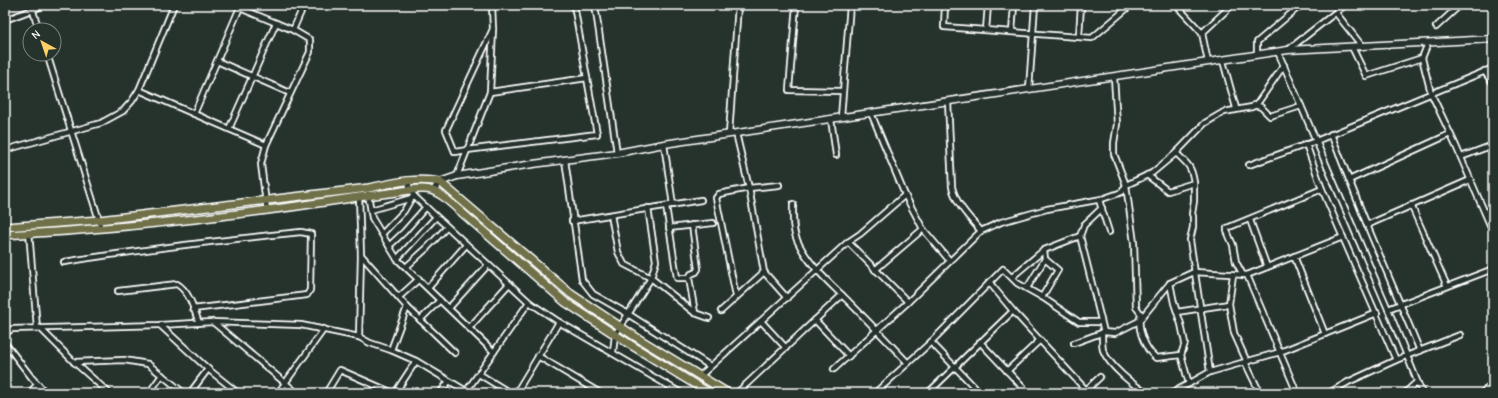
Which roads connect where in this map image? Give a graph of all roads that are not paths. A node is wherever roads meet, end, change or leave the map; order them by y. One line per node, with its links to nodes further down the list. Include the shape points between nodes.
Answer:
1 (31, 5): 23 (street)
2 (45, 5): 23 (street)
3 (174, 5): 56 (street)
4 (304, 5): 30 (street)
5 (492, 5): 29 (street)
6 (574, 5): 53 (street)
7 (595, 5): 82 (street)
8 (738, 5): 72 (street)
9 (796, 5): 57 (street, via 790,90)
10 (850, 5): 57 (street)
11 (945, 5): 31 (street, via 944,27)
12 (988, 5): 31 (street)
13 (1014, 5): 32 (street)
14 (1035, 5): 34 (street)
15 (1081, 5): 35 (street)
16 (1131, 5): 35 (street, via 1092,38)
17 (1176, 5): 33 (street)
18 (1232, 5): 33 (street)
19 (1301, 5): 42 (street, via 1257,42)
20 (1345, 5): 24 (street)
21 (1460, 5): 28 (street)
22 (241, 6): 27 (street); 44 (street)
23 (33, 11): 25 (street); 26 (street)
24 (1336, 13): 38 (street); 40 (street)
25 (5, 20)
26 (36, 22)
27 (276, 23): 30 (street); 52 (street)
28 (1436, 27)
29 (493, 29): 58 (street); 81 (street, via 446,130 455,152)
30 (293, 30): 59 (street, via 310,40 310,52)
31 (986, 30): 32 (street)
32 (1012, 32): 34 (street)
33 (1202, 33): 47 (street)
34 (1033, 34): 35 (street); 55 (street)
35 (1079, 36)
36 (1493, 39): 37 (street)
37 (1428, 43): 38 (street); 43 (street)
38 (1362, 46): 39 (street)
39 (1352, 47): 40 (street); 43 (street, via 1366,76)
40 (1288, 50): 41 (street)
41 (1278, 52): 42 (street); 48 (street)
42 (1256, 55): 45 (street)
43 (1422, 58): 60 (street)
44 (217, 61): 52 (street); 66 (street)
45 (1223, 61): 47 (street); 64 (street)
46 (49, 62): 70 (street)
47 (1208, 62): 51 (street)
48 (1284, 65): 62 (street); 63 (street)
49 (1493, 68): 50 (street)
50 (1484, 71): 54 (street); 60 (street)
51 (1114, 76): 55 (street); 96 (street, via 1118,124 1114,154)
52 (252, 77): 59 (street); 69 (street)
53 (587, 78): 58 (street); 81 (street, via 597,134)
54 (1493, 83)
55 (1029, 89): 61 (street)
56 (139, 90): 66 (street); 70 (street, via 123,111 101,123)
57 (843, 91): 67 (street)
58 (490, 92): 81 (street)
59 (290, 93): 78 (street)
60 (1431, 93): 73 (street); 74 (street)
61 (948, 101): 65 (street); 131 (street, via 952,187 955,199)
62 (1254, 105): 63 (street, via 1261,107 1270,116); 64 (street)
63 (1301, 106): 75 (street)
64 (1235, 110): 83 (street, via 1224,112 1205,123)
65 (871, 113): 67 (street); 103 (street)
66 (194, 114): 69 (street)
67 (841, 117): 68 (street)
68 (831, 119): 71 (street); 84 (street)
69 (229, 129): 78 (street)
70 (71, 131): 80 (street); 119 (street)
71 (736, 133): 72 (street); 97 (street)
72 (729, 134): 76 (street)
73 (1331, 134): 75 (street); 91 (street)
74 (1450, 134): 85 (street); 91 (street)
75 (1316, 141): 77 (street); 184 (street)
76 (664, 144): 82 (street); 109 (street)
77 (1306, 144): 87 (street); 98 (street)
78 (266, 145): 105 (street, via 261,164)
79 (1493, 145): 85 (street)
80 (5, 150)
81 (467, 150): 89 (street)
82 (617, 153): 86 (street)
83 (1176, 153): 88 (street); 94 (street, via 1189,164)
84 (836, 155)
85 (1461, 157): 92 (street)
86 (565, 160): 89 (street); 121 (street)
87 (1249, 165)
88 (1147, 175): 94 (street, via 1168,191); 96 (street)
89 (457, 176): 93 (street)
90 (408, 180): 93 (main road); 99 (street); 101 (main road)
91 (1349, 180): 124 (street)
92 (1470, 180): 110 (street); 133 (street)
93 (440, 182): 100 (street); 201 (main road, via 571,294)
94 (1194, 183): 156 (street, via 1193,227 1190,240)
95 (779, 185): 97 (street)
96 (1126, 185): 107 (street, via 1122,192); 195 (street, via 1134,243 1136,307 1141,314)
97 (749, 188): 155 (street); 171 (street, via 719,194 716,198)
98 (1322, 189): 120 (street); 138 (street)
99 (410, 190): 100 (main road); 101 (main road); 104 (street)
100 (434, 190): 209 (main road, via 565,302)
101 (367, 192): 102 (main road); 105 (main road); 115 (street)
102 (359, 196): 116 (main road); 143 (street)
103 (905, 196): 130 (street); 139 (street)
104 (413, 198): 112 (street); 115 (street); 135 (street)
105 (265, 200): 116 (street); 119 (main road)
106 (701, 200): 109 (street)
107 (1099, 200): 114 (street); 131 (street, via 1048,209 1001,222)
108 (793, 204): 153 (street, via 796,239)
109 (673, 205): 111 (street)
110 (1411, 205): 124 (street); 166 (street)
111 (666, 206): 113 (street); 129 (street)
112 (426, 207): 118 (street); 141 (street)
113 (648, 208): 117 (street); 160 (street, via 656,261)
114 (1102, 208): 132 (street); 137 (street, via 1084,225)
115 (371, 210): 135 (street, via 372,218)
116 (267, 211): 128 (main road)
117 (611, 215): 121 (street); 160 (street, via 618,252 624,264)
118 (436, 217): 127 (street); 146 (street)
119 (99, 220): 125 (main road); 128 (street)
120 (1250, 220): 151 (street); 158 (street, via 1227,228 1234,245 1236,262)
121 (572, 221): 190 (street, via 582,280 593,294)
122 (713, 223): 123 (street)
123 (692, 225): 129 (street); 161 (street, via 698,269)
124 (1367, 225): 179 (street)
125 (28, 226): 126 (main road); 134 (street)
126 (5, 227)
127 (447, 227): 140 (street); 150 (street)
128 (100, 228): 134 (main road)
129 (669, 228): 161 (street, via 677,278)
130 (923, 229): 147 (street); 154 (street)
131 (981, 231): 147 (street)
132 (1109, 232)
133 (1493, 232)
134 (29, 234): 136 (main road); 202 (street)
135 (382, 234): 141 (street)
136 (5, 235)
137 (1080, 236): 142 (street); 198 (street)
138 (1343, 237): 144 (street); 189 (street)
139 (848, 242): 153 (street); 154 (street)
140 (466, 245): 149 (street); 167 (street)
141 (389, 246): 146 (street)
142 (1044, 250): 145 (street); 159 (street)
143 (361, 255): 172 (street); 211 (street)
144 (1294, 256): 151 (street); 208 (street)
145 (1045, 259): 168 (street); 173 (street, via 1058,270)
146 (397, 260): 150 (street)
147 (950, 261): 177 (street)
148 (64, 262): 183 (street, via 230,239 301,232 311,234 308,295)
149 (488, 265): 165 (street); 182 (street)
150 (406, 267): 162 (street)
151 (1267, 267): 158 (street)
152 (1493, 269): 166 (street)
153 (817, 270): 170 (street); 174 (street)
154 (875, 270): 177 (street)
155 (764, 272): 171 (street); 174 (street)
156 (1194, 272): 157 (street); 164 (street); 181 (street)
157 (1233, 275): 158 (street); 178 (street)
158 (1245, 275): 222 (street)
159 (1012, 277): 163 (street, via 1003,268); 168 (street)
160 (651, 278): 188 (street); 190 (street)
161 (689, 278): 188 (street)
162 (419, 279): 167 (street); 172 (street)
163 (989, 282): 186 (street); 213 (street)
164 (1170, 283): 187 (street); 195 (street)
165 (509, 284): 176 (street); 203 (street)
166 (1447, 286): 179 (street)
167 (428, 288): 175 (street)
168 (1027, 288): 173 (street)
169 (118, 291): 183 (street, via 177,284 183,287)
170 (842, 295): 193 (street); 205 (street)
171 (736, 296): 185 (street)
172 (399, 297): 180 (street)
173 (1042, 297): 198 (street, via 1079,322)
174 (787, 298): 194 (street)
175 (440, 300): 182 (street); 192 (street)
176 (529, 302): 197 (street); 220 (street)
177 (908, 302): 205 (street)
178 (1229, 304): 181 (street); 231 (street, via 1234,333)
179 (1401, 304): 184 (street); 219 (street)
180 (407, 307): 192 (street); 218 (street)
181 (1204, 307): 187 (street); 238 (street)
182 (449, 308): 203 (street)
183 (193, 309): 199 (street)
184 (1388, 309): 225 (street)
185 (720, 311)
186 (1013, 311): 212 (street); 214 (street)
187 (1177, 312): 224 (street, via 1185,343)
188 (695, 313): 191 (street)
189 (1377, 313): 208 (street); 228 (street)
190 (628, 314): 201 (street); 233 (street)
191 (709, 318)
192 (420, 320): 223 (street)
193 (815, 320): 217 (street); 227 (street)
194 (761, 321): 217 (street); 233 (street)
195 (1139, 321): 207 (street, via 1117,332); 224 (street, via 1150,353 1156,358)
196 (213, 322): 199 (street); 204 (street, via 301,325); 247 (street)
197 (559, 322): 221 (street); 226 (street)
198 (1101, 322): 207 (street)
199 (199, 323): 200 (street)
200 (160, 325): 202 (street); 235 (street)
201 (621, 326): 209 (street); 241 (main road)
202 (38, 328): 206 (street, via 12,329); 230 (street)
203 (469, 328): 220 (street)
204 (324, 329): 211 (street); 247 (street)
205 (878, 331): 227 (street); 232 (street)
206 (5, 333)
207 (1103, 333): 216 (street); 275 (street, via 1103,350 1108,357 1132,384)
208 (1325, 334): 222 (street)
209 (615, 335): 221 (street); 268 (main road)
210 (1460, 335): 219 (street)
211 (359, 337): 218 (street)
212 (1040, 340): 237 (street); 249 (street)
213 (931, 342): 232 (street); 234 (street)
214 (980, 342): 234 (street); 237 (street)
215 (5, 344): 246 (street)
216 (1074, 344)
217 (786, 348): 270 (street)
218 (391, 350): 229 (street)
219 (1420, 351): 225 (street)
220 (494, 352): 239 (street)
221 (613, 352): 253 (street)
222 (1280, 352): 231 (street); 277 (street)
223 (455, 353)
224 (1181, 355): 248 (street)
225 (1408, 355): 228 (street); 244 (street)
226 (538, 356): 266 (street); 267 (street)
227 (849, 356): 236 (street)
228 (1396, 360): 278 (street)
229 (416, 361): 243 (street); 263 (street)
230 (74, 362): 240 (street, via 124,360 148,364); 256 (street)
231 (1246, 362): 238 (street); 276 (street)
232 (908, 363): 271 (street)
233 (710, 366): 241 (street)
234 (954, 368): 272 (street); 273 (street)
235 (208, 369): 251 (street); 259 (street)
236 (834, 369)
237 (1007, 371): 274 (street)
238 (1215, 371): 248 (street)
239 (479, 374): 252 (street); 265 (street)
240 (162, 375): 257 (street); 258 (street)
241 (700, 376): 269 (main road)
242 (1100, 377): 249 (street)
243 (449, 381): 252 (street); 264 (street)
244 (1417, 382): 279 (street); 280 (street)
245 (1493, 383): 281 (street)
246 (38, 384): 254 (street); 255 (street)
247 (285, 384): 260 (street); 261 (street)
248 (1189, 384): 250 (street)
249 (1084, 391)
250 (1176, 391)
251 (235, 392)
252 (466, 392)
253 (679, 392)
254 (30, 393)
255 (46, 393)
256 (109, 393)
257 (149, 393)
258 (184, 393)
259 (190, 393)
260 (278, 393)
261 (297, 393)
262 (326, 393): 263 (street, via 340,370)
263 (394, 393)
264 (440, 393)
265 (510, 393)
266 (516, 393)
267 (600, 393)
268 (709, 393)
269 (728, 393)
270 (737, 393)
271 (875, 393)
272 (928, 393)
273 (980, 393)
274 (1028, 393)
275 (1147, 393)
276 (1260, 393)
277 (1297, 393)
278 (1329, 393)
279 (1405, 393)
280 (1422, 393)
281 (1482, 393)

